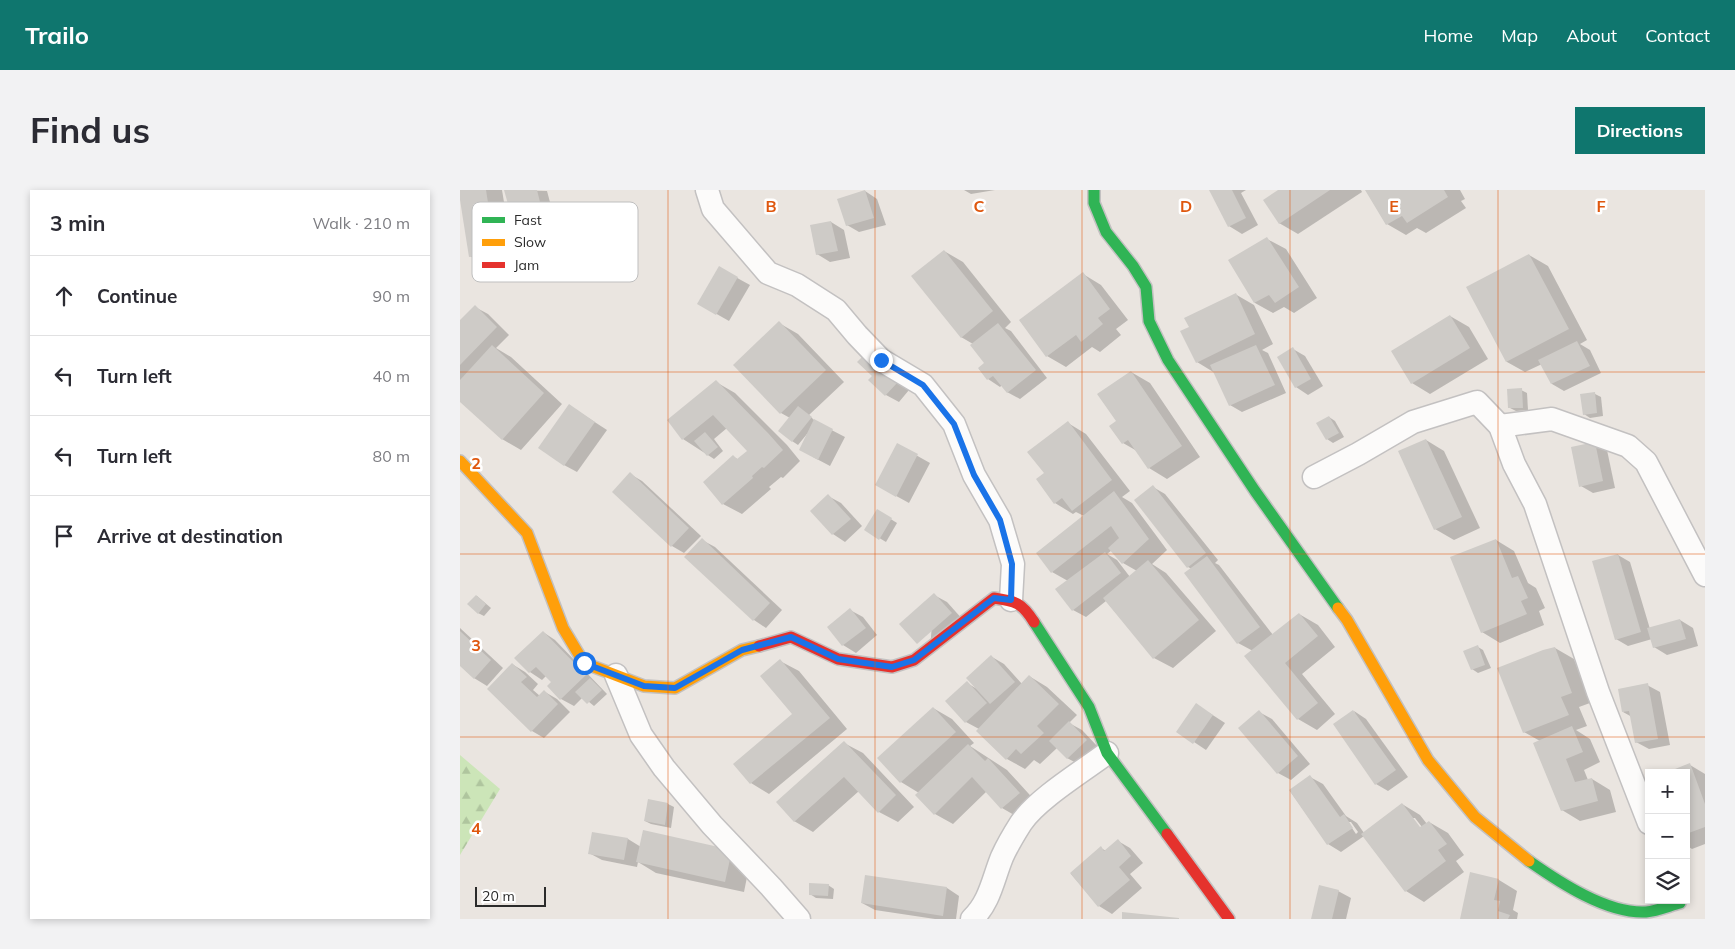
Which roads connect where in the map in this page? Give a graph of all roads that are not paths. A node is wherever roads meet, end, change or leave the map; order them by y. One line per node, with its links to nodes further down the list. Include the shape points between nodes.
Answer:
1 (707, 190): 7 (street, via 713,209 768,273 797,285 836,310 881,360 923,385 954,424 974,475 1000,520 1012,564)
2 (1094, 190): 11 (street, via 1094,203 1106,232 1146,287 1148,321 1168,360 1255,491 1347,620 1428,760 1475,817 1530,862 1579,892 1614,908 1646,912)
3 (1500, 426): 5 (street, via 1477,402 1413,422); 6 (street, via 1552,419 1628,446 1646,462); 10 (street, via 1514,464 1535,504 1598,692)
4 (460, 461): 8 (street, via 527,532 563,628 584,663)
5 (1314, 476)
6 (1705, 575)
7 (1011, 600): 8 (street, via 994,598 914,660 892,667 838,659 791,637 742,650 675,688 644,686); 9 (street, via 1025,608 1089,707)
8 (616, 675): 12 (street, via 641,736 664,768)
9 (1107, 753): 13 (street, via 1042,801 1021,822 981,910); 14 (street)
10 (1645, 814)
11 (1681, 907)
12 (799, 919)
13 (972, 919)
14 (1229, 919)

